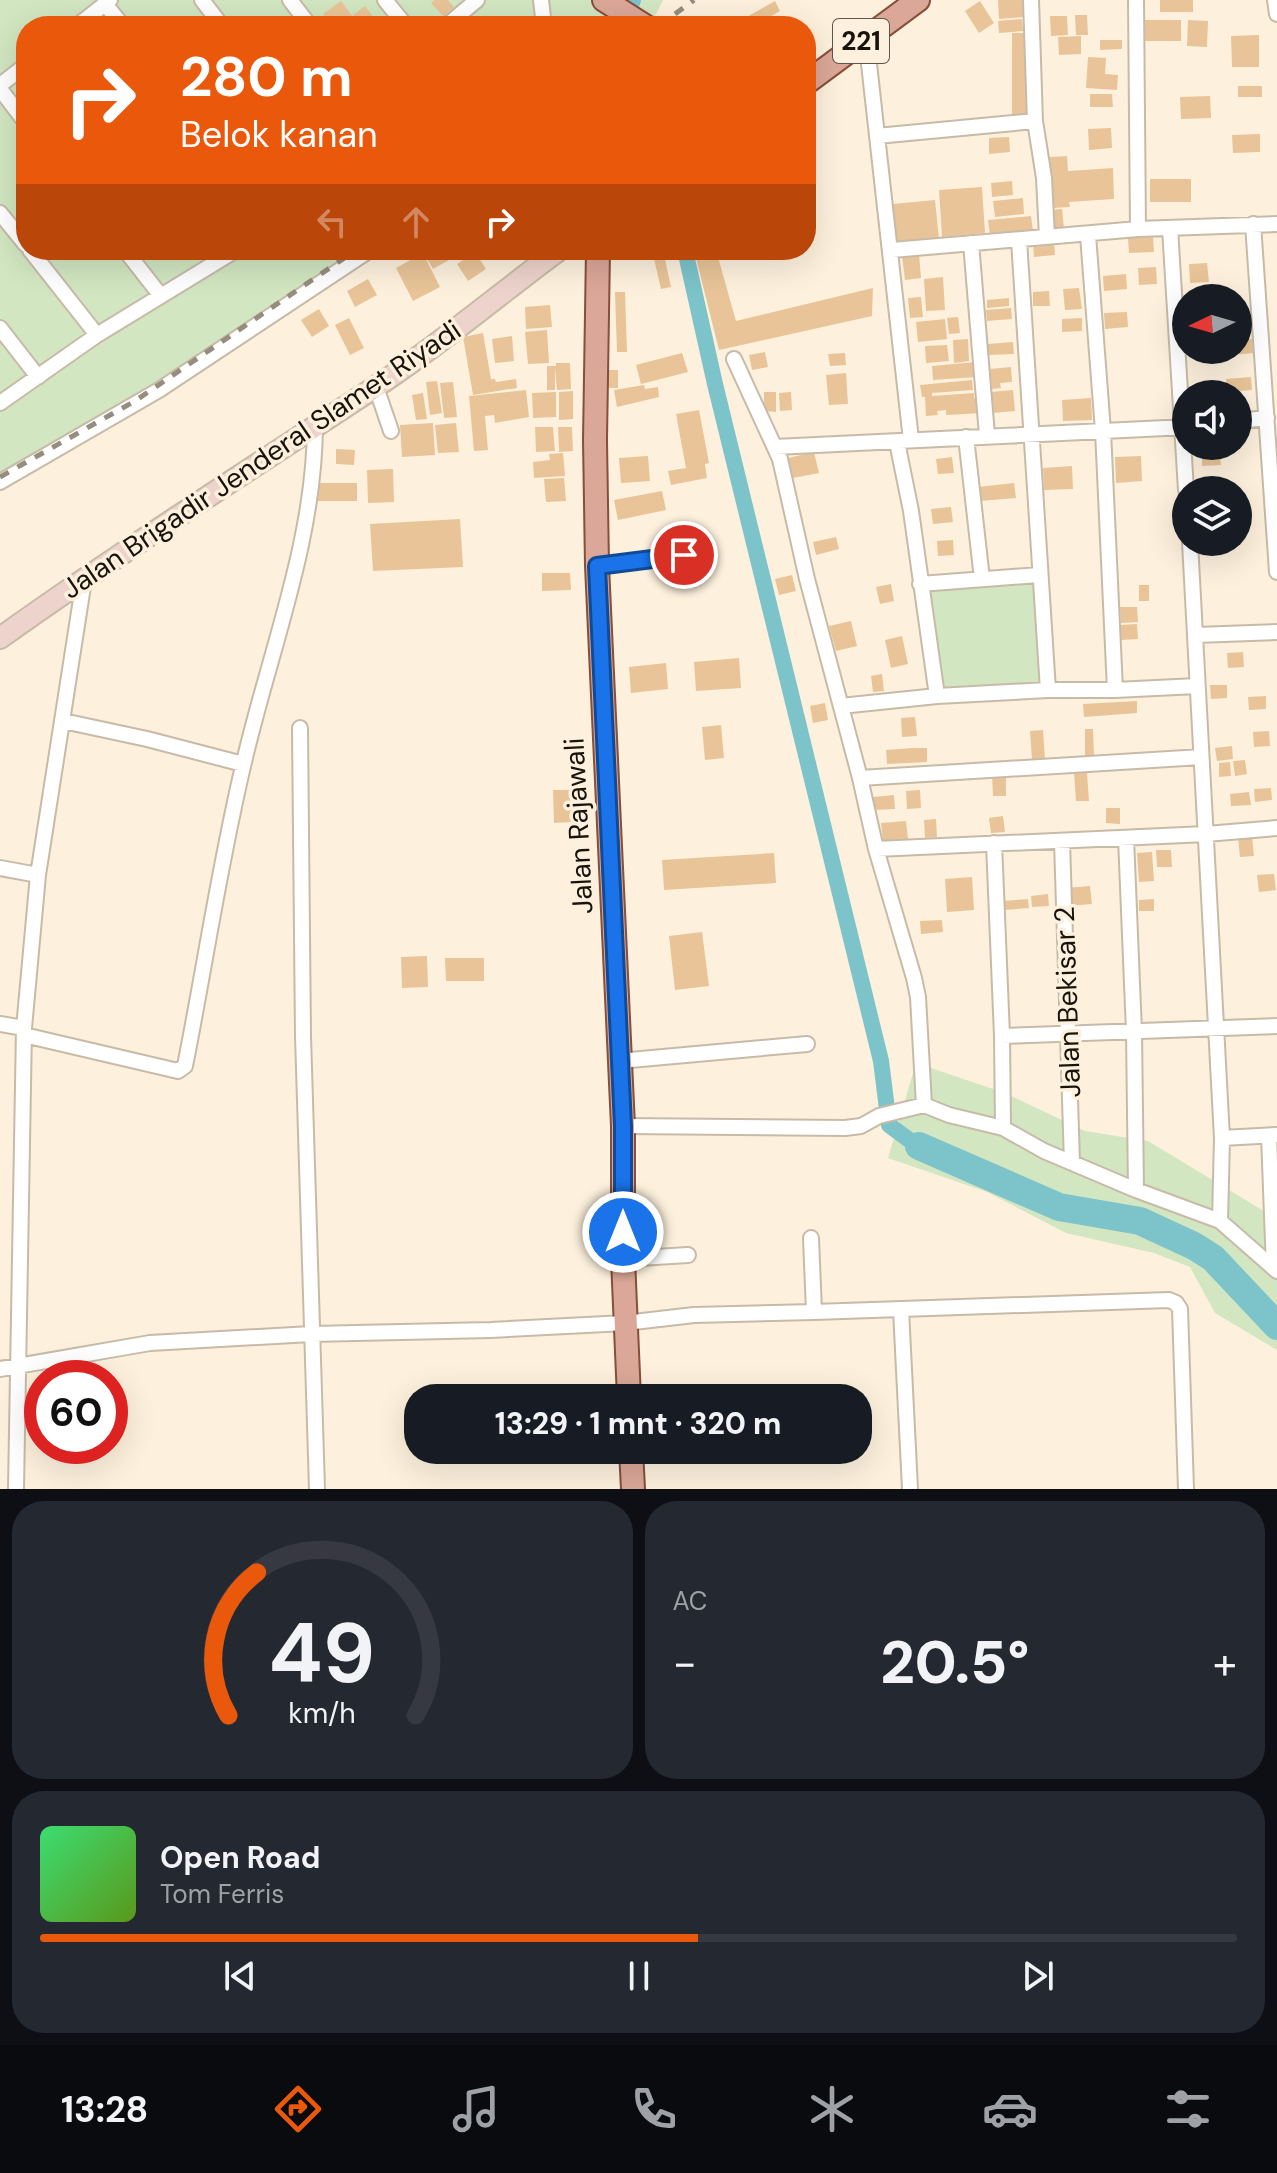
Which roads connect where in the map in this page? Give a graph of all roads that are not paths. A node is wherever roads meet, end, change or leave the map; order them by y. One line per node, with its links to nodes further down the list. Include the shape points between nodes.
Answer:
1 (202, 0): 14 (street)
2 (290, 0): 15 (street)
3 (385, 0): 16 (street)
4 (477, 0): 17 (street)
5 (604, 0): 18 (main road)
6 (622, 0): 19 (main road)
7 (918, 0): 20 (main road, 221)
8 (1031, 0): 25 (street)
9 (1136, 0): 30 (street)
10 (1275, 0): 12 (street)
11 (108, 2): 13 (street)
12 (1277, 14)
13 (90, 16)
14 (214, 16)
15 (302, 16)
16 (398, 16)
17 (458, 16)
18 (635, 16)
19 (641, 16)
20 (866, 37): 22 (main road, 221); 26 (street)
21 (16, 73): 23 (street)
22 (816, 75)
23 (0, 87): 24 (street)
24 (16, 109)
25 (1035, 121): 26 (street); 32 (street)
26 (877, 136): 35 (street)
27 (1253, 224): 28 (street); 29 (street); 50 (street)
28 (1277, 224)
29 (1170, 228): 30 (street); 47 (street)
30 (1138, 229): 31 (street)
31 (1088, 235): 32 (street); 55 (street)
32 (1047, 237): 33 (street)
33 (1019, 240): 34 (street); 56 (street)
34 (971, 243): 35 (street); 57 (street)
35 (892, 250): 59 (street)
36 (38, 260): 44 (street)
37 (133, 260): 42 (street)
38 (214, 260): 42 (street)
39 (355, 260): 61 (street, via 159,390)
40 (546, 260): 48 (main road, Jalan Brigadir Jenderal Slamet Riyadi)
41 (598, 260): 64 (main road, Jalan Rajawali)
42 (161, 296): 44 (street)
43 (0, 328): 46 (street)
44 (97, 335): 46 (street)
45 (734, 359): 60 (street)
46 (38, 377): 49 (street)
47 (1181, 380)
48 (376, 387): 52 (main road, Jalan Brigadir Jenderal Slamet Riyadi); 54 (street)
49 (0, 403)
50 (1267, 418): 51 (street); 65 (street)
51 (1252, 420)
52 (315, 424): 68 (main road, Jalan Brigadir Jenderal Slamet Riyadi); 81 (street, via 293,584)
53 (1172, 428): 55 (street)
54 (391, 431)
55 (1103, 431): 56 (street); 75 (street)
56 (1032, 433): 57 (street); 66 (street)
57 (987, 435): 58 (street)
58 (966, 437): 59 (street); 67 (street)
59 (904, 441): 60 (street); 69 (street)
60 (775, 447): 77 (street)
61 (0, 482)
62 (684, 555): 64 (street)
63 (1191, 556): 71 (street)
64 (597, 566): 99 (main road, Jalan Rajawali)
65 (1277, 572)
66 (1039, 575): 67 (street); 74 (street)
67 (982, 579): 69 (street)
68 (84, 580): 72 (main road, Jalan Brigadir Jenderal Slamet Riyadi); 78 (street)
69 (920, 584): 76 (street)
70 (1277, 632): 71 (street)
71 (1196, 635): 73 (street)
72 (0, 638)
73 (1197, 686): 75 (street); 80 (street)
74 (1048, 690): 75 (street); 76 (street)
75 (1115, 690)
76 (937, 696): 77 (street)
77 (841, 706): 82 (street)
78 (63, 721): 81 (street); 90 (street)
79 (300, 728): 115 (street)
80 (1201, 757): 82 (street); 84 (street)
81 (243, 764): 94 (street, via 185,1066 178,1071)
82 (860, 778): 88 (street)
83 (1277, 828): 84 (street)
84 (1206, 834): 85 (street); 93 (street)
85 (1126, 838): 86 (street); 95 (street)
86 (1062, 841): 87 (street); 97 (street, Jalan Bekisar 2)
87 (994, 843): 88 (street); 96 (street)
88 (876, 849): 100 (street, via 918,997)
89 (0, 868): 90 (street)
90 (38, 875): 94 (street)
91 (0, 1024): 94 (street)
92 (1277, 1026): 93 (street)
93 (1215, 1030): 95 (street); 104 (street)
94 (24, 1031): 116 (street)
95 (1134, 1032): 97 (street); 106 (street)
96 (1002, 1036): 97 (street); 102 (street)
97 (1067, 1036): 105 (street, Jalan Bekisar 2)
98 (807, 1044): 99 (street)
99 (619, 1061): 101 (main road, Jalan Rajawali)
100 (924, 1105): 101 (street, via 845,1128); 102 (street)
101 (623, 1126): 110 (main road, Jalan Rajawali)
102 (1003, 1128): 105 (street)
103 (1273, 1135): 104 (street); 111 (street)
104 (1222, 1138): 107 (street)
105 (1072, 1163): 106 (street)
106 (1136, 1190): 107 (street)
107 (1220, 1221): 111 (street)
108 (811, 1238): 113 (street)
109 (688, 1255): 110 (street)
110 (623, 1259): 114 (main road, Jalan Rajawali)
111 (1276, 1270)
112 (901, 1310): 113 (street); 123 (street); 124 (street, via 1176,1303)
113 (814, 1312): 114 (street)
114 (625, 1323): 115 (street); 118 (main road, Jalan Rajawali)
115 (311, 1334): 116 (street, via 150,1343); 121 (street)
116 (20, 1365): 117 (street); 120 (street)
117 (0, 1369)
118 (628, 1384)
119 (632, 1464): 122 (main road)
120 (16, 1489)
121 (317, 1489)
122 (633, 1489)
123 (910, 1489)
124 (1186, 1489)

